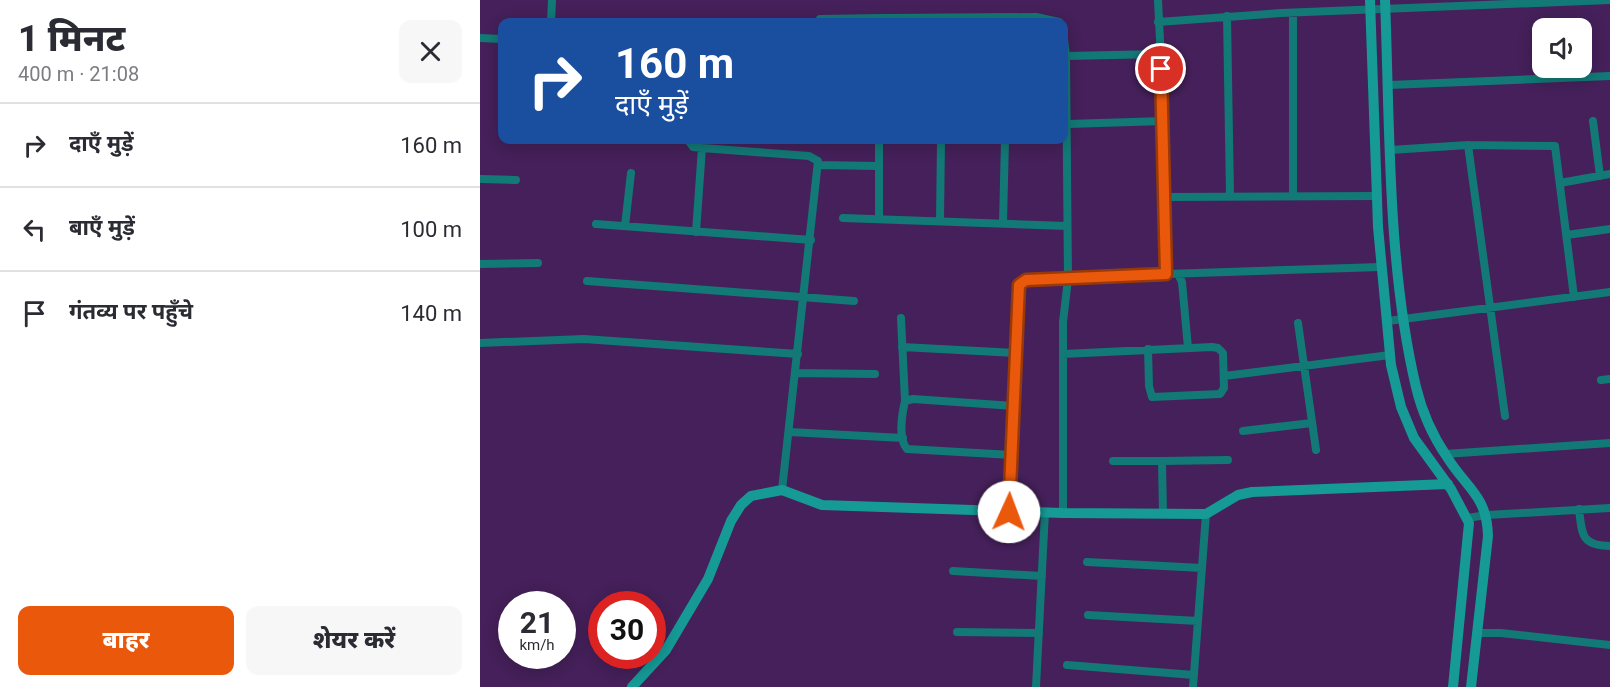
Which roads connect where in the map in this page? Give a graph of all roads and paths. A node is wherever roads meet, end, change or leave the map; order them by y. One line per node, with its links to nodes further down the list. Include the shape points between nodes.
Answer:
1 (552, 0): 9 (street)
2 (1158, 0): 10 (street)
3 (1610, 0): 4 (street)
4 (1565, 1): 6 (street)
5 (1370, 5): 6 (street); 7 (street); 38 (street)
6 (1385, 5): 16 (street)
7 (1293, 13): 8 (street); 36 (street)
8 (1227, 16): 10 (street); 37 (street)
9 (550, 18)
10 (1158, 22): 13 (street)
11 (480, 38): 12 (street)
12 (498, 39)
13 (1160, 54): 14 (street); 17 (street)
14 (1068, 56)
15 (1610, 76): 16 (street)
16 (1389, 85): 27 (street)
17 (1164, 121): 19 (street); 39 (street)
18 (1593, 121): 32 (street)
19 (1068, 124)
20 (691, 144): 26 (street)
21 (879, 144): 29 (street)
22 (941, 144): 42 (street)
23 (1005, 144): 43 (street)
24 (1068, 144): 46 (street)
25 (1468, 145): 27 (street); 35 (street, via 1555,146); 62 (street)
26 (702, 148): 28 (street, via 809,156 818,160); 48 (street)
27 (1390, 150): 64 (street)
28 (819, 165): 29 (street); 50 (street)
29 (878, 166): 41 (street)
30 (631, 172): 45 (street)
31 (1610, 174): 32 (street)
32 (1600, 176): 35 (street)
33 (480, 179): 34 (street)
34 (516, 180)
35 (1560, 183): 49 (street)
36 (1293, 195): 37 (street); 38 (street)
37 (1230, 196): 39 (street)
38 (1377, 196): 53 (street)
39 (1166, 197): 54 (street)
40 (843, 218): 41 (street)
41 (879, 219): 42 (street)
42 (940, 221): 43 (street)
43 (1003, 223): 46 (street)
44 (596, 224): 45 (street)
45 (625, 226): 48 (street)
46 (1066, 226): 56 (street)
47 (1610, 229): 49 (street)
48 (696, 232): 50 (street)
49 (1567, 235): 60 (street)
50 (811, 240): 59 (street)
51 (538, 263): 52 (street)
52 (480, 264)
53 (1382, 267): 55 (street); 65 (street)
54 (1166, 274): 55 (street); 56 (street)
55 (1178, 274): 69 (street)
56 (1068, 279): 71 (street, via 1026,280 1019,285); 73 (street)
57 (587, 281): 59 (street)
58 (1610, 294): 60 (street)
59 (804, 296): 61 (street); 72 (street)
60 (1574, 297): 62 (street)
61 (854, 301)
62 (1491, 307): 64 (street); 81 (street)
63 (901, 318): 68 (street)
64 (1405, 319): 65 (street); 88 (street, via 1424,418)
65 (1388, 321): 74 (street)
66 (1298, 323): 75 (street)
67 (480, 343): 72 (street, via 584,339)
68 (903, 347): 71 (street); 79 (street)
69 (1188, 348): 70 (street); 78 (street, via 1218,348 1223,353)
70 (1148, 349): 73 (street); 78 (street, via 1150,392 1154,398 1220,394)
71 (1016, 353): 80 (street)
72 (798, 354): 76 (street)
73 (1063, 354): 99 (street)
74 (1390, 355): 75 (street); 93 (street, via 1401,407 1414,438)
75 (1305, 365): 78 (street); 82 (street)
76 (795, 373): 77 (street); 84 (street)
77 (876, 374)
78 (1224, 376)
79 (905, 401): 80 (street); 85 (street)
80 (1014, 406): 89 (street)
81 (1505, 416)
82 (1312, 423): 83 (street); 87 (street)
83 (1243, 431)
84 (789, 432): 85 (street); 94 (street)
85 (903, 438): 89 (street, via 908,449)
86 (1610, 443): 88 (street)
87 (1316, 450)
88 (1445, 454): 102 (street)
89 (1012, 455): 97 (street)
90 (1228, 460): 92 (street)
91 (1113, 461): 92 (street)
92 (1162, 461): 100 (street)
93 (1448, 484): 101 (street, via 1252,492 1238,495); 103 (street)
94 (782, 490): 97 (street, via 822,505); 117 (street, via 751,496 741,505 708,579 666,650)
95 (1610, 508): 96 (street)
96 (1579, 509): 102 (street); 104 (street, via 1585,538 1593,545)
97 (1009, 512): 98 (street)
98 (1045, 512): 99 (street); 108 (street)
99 (1063, 513): 100 (street)
100 (1163, 514): 101 (street)
101 (1206, 514): 106 (street)
102 (1487, 515): 103 (street); 113 (street)
103 (1467, 519): 120 (street)
104 (1610, 546)
105 (1086, 562): 106 (street)
106 (1202, 568): 110 (street)
107 (953, 571): 108 (street)
108 (1042, 576): 112 (street)
109 (1088, 615): 110 (street)
110 (1198, 621): 116 (street)
111 (957, 632): 112 (street)
112 (1039, 633): 118 (street)
113 (1478, 633): 114 (street); 121 (street)
114 (1610, 645)
115 (1067, 665): 116 (street)
116 (1194, 675): 119 (street)
117 (632, 687)
118 (1036, 687)
119 (1193, 687)
120 (1453, 687)
121 (1471, 687)

